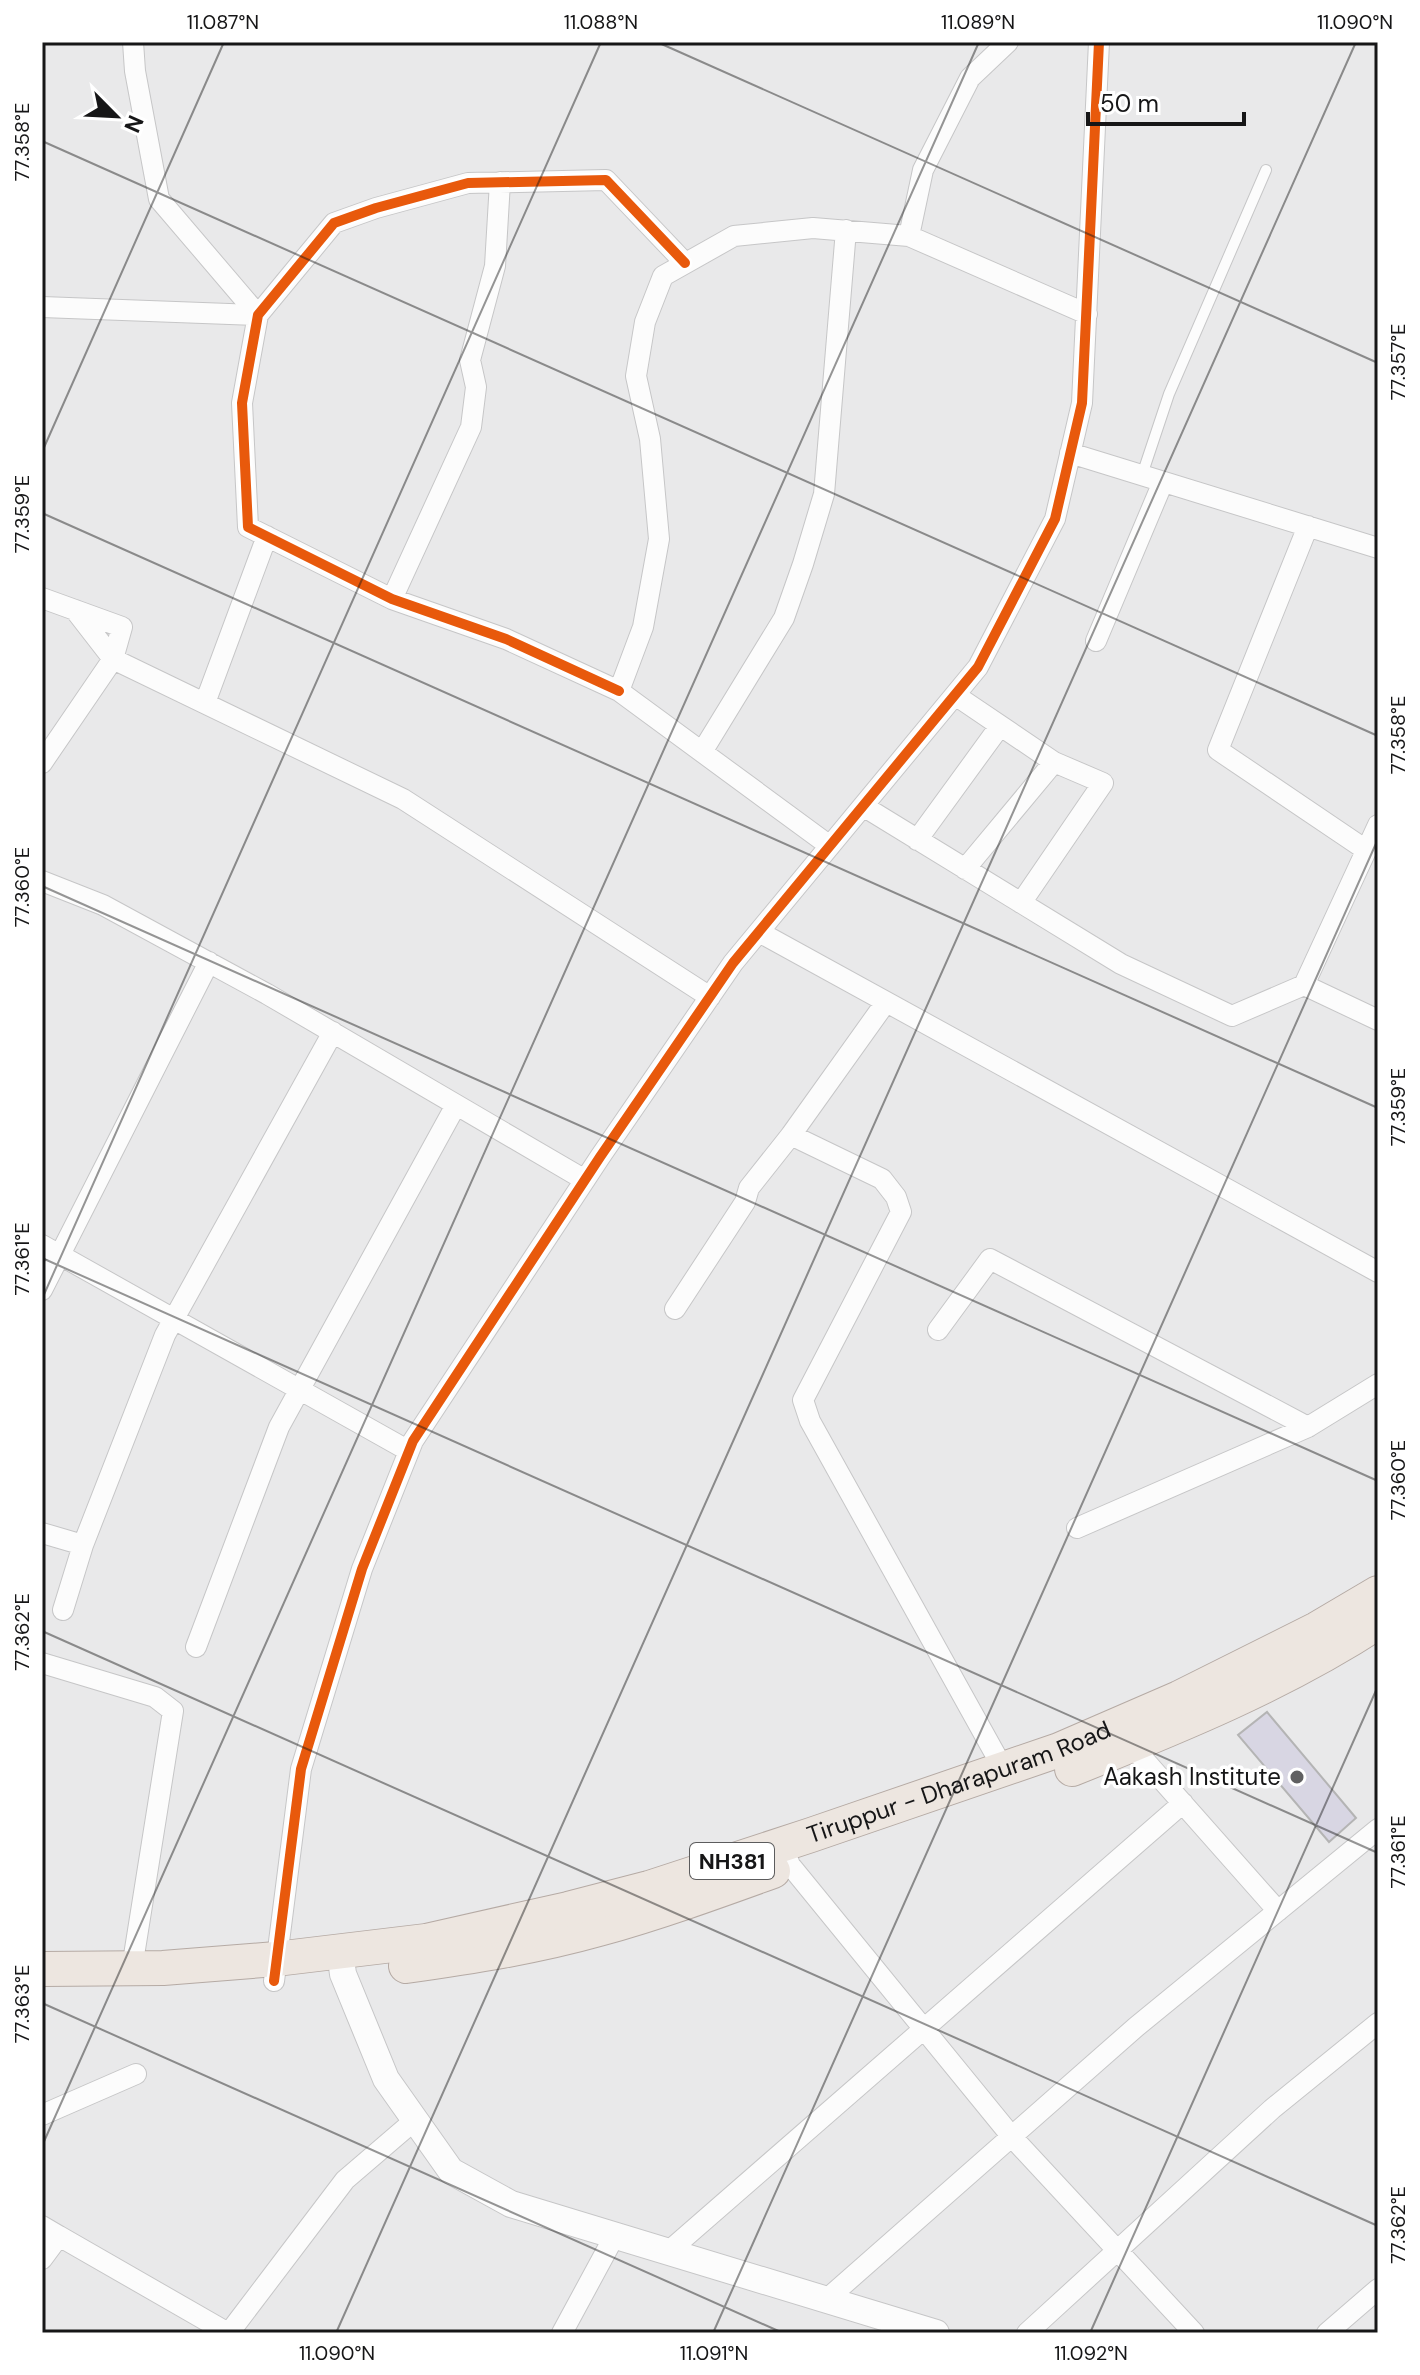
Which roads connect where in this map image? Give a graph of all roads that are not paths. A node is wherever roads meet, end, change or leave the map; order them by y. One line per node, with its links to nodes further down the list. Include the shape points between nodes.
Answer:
1 (133, 42): 11 (street, via 159,199)
2 (1008, 42): 7 (street, via 970,78 923,170)
3 (1099, 42): 10 (street)
4 (1266, 170): 13 (lane, via 1169,394)
5 (500, 182): 8 (street, via 606,180); 11 (street, via 468,183 334,223); 19 (street, via 495,266 470,360 476,387 471,427)
6 (846, 230): 7 (street); 8 (street, via 734,236); 26 (street, via 824,494 784,618)
7 (909, 236): 10 (street)
8 (685, 263): 22 (street, via 663,276 645,322 636,376 650,439 659,539 643,627)
9 (42, 307): 11 (street)
10 (1087, 314): 12 (street, via 1082,403)
11 (258, 315): 16 (street, via 242,403 248,527)
12 (1070, 453): 13 (street); 23 (street, via 1055,519 978,667)
13 (1142, 475): 14 (street)
14 (1163, 482): 15 (street); 20 (street)
15 (1308, 526): 17 (street); 33 (street, via 1218,750)
16 (267, 536): 19 (street); 24 (street)
17 (1378, 548)
18 (42, 598): 21 (street, via 122,627)
19 (392, 599): 22 (street, via 506,639)
20 (1096, 641)
21 (113, 659): 24 (street); 28 (street)
22 (619, 691): 26 (street)
23 (955, 695): 25 (street); 29 (street)
24 (205, 703): 40 (street, via 403,799)
25 (1000, 726): 27 (street); 31 (street)
26 (702, 752): 32 (street)
27 (1054, 762): 34 (street); 36 (street, via 1103,783)
28 (42, 763)
29 (863, 806): 31 (street); 32 (street)
30 (1378, 825): 33 (street)
31 (917, 840): 34 (street)
32 (830, 846): 37 (street)
33 (1366, 850): 39 (street)
34 (965, 869): 36 (street)
35 (44, 887): 38 (street, via 103,905)
36 (1021, 903): 39 (street, via 1121,964 1232,1016)
37 (759, 932): 40 (street); 41 (street)
38 (209, 962): 43 (street); 47 (street)
39 (1304, 985): 42 (street)
40 (710, 997): 46 (street)
41 (886, 1002): 45 (street); 48 (street)
42 (1378, 1020)
43 (333, 1032): 44 (street); 51 (street)
44 (456, 1105): 46 (street); 54 (street)
45 (791, 1135): 50 (street, via 749,1188); 66 (street, via 882,1179 896,1197 901,1212 803,1400)
46 (585, 1180): 56 (street)
47 (51, 1250): 49 (street); 51 (street)
48 (1378, 1272)
49 (42, 1290)
50 (675, 1309)
51 (174, 1319): 54 (street); 59 (street)
52 (938, 1330): 55 (street, via 990,1259)
53 (1378, 1384): 55 (street)
54 (299, 1390): 56 (street); 63 (street, via 279,1427)
55 (1308, 1427): 57 (street)
56 (409, 1451): 74 (street, via 362,1569 301,1769)
57 (1077, 1528)
58 (42, 1533): 59 (street)
59 (83, 1545): 61 (street)
60 (1378, 1593): 66 (highway, Tiruppur - Dharapuram Road / NH381, via 1179,1698)
61 (63, 1610)
62 (1378, 1622): 65 (highway, NH381, via 1233,1701)
63 (196, 1647)
64 (42, 1663): 72 (street, via 155,1697 173,1711)
65 (1133, 1744): 67 (street); 69 (highway, NH381, via 1051,1777)
66 (1004, 1770): 69 (highway, Tiruppur - Dharapuram Road / NH381)
67 (1183, 1803): 70 (street); 77 (street)
68 (1378, 1829): 70 (street)
69 (786, 1855): 71 (highway, Tiruppur - Dharapuram Road / NH381); 77 (street)
70 (1278, 1911): 81 (street)
71 (342, 1963): 74 (highway, Tiruppur - Dharapuram Road / NH381); 80 (street, via 386,2079)
72 (132, 1968): 73 (highway, Tiruppur - Dharapuram Road / NH381); 74 (highway, Tiruppur - Dharapuram Road / NH381)
73 (42, 1969)
74 (275, 1970): 75 (highway, NH381)
75 (42, 1993)
76 (1378, 2023): 85 (street, via 1272,2109)
77 (925, 2028): 81 (street); 84 (street)
78 (136, 2074): 79 (street)
79 (42, 2115)
80 (415, 2120): 83 (street, via 451,2171 511,2204); 89 (street, via 345,2180)
81 (1012, 2137): 85 (street); 88 (street)
82 (50, 2231): 86 (street); 89 (street)
83 (615, 2235): 84 (street); 90 (street)
84 (669, 2251): 88 (street)
85 (1117, 2251): 92 (street); 93 (street)
86 (42, 2259)
87 (1378, 2289): 94 (street)
88 (827, 2299): 91 (street)
89 (229, 2333)
90 (562, 2333)
91 (936, 2333)
92 (1027, 2333)
93 (1194, 2333)
94 (1327, 2333)

